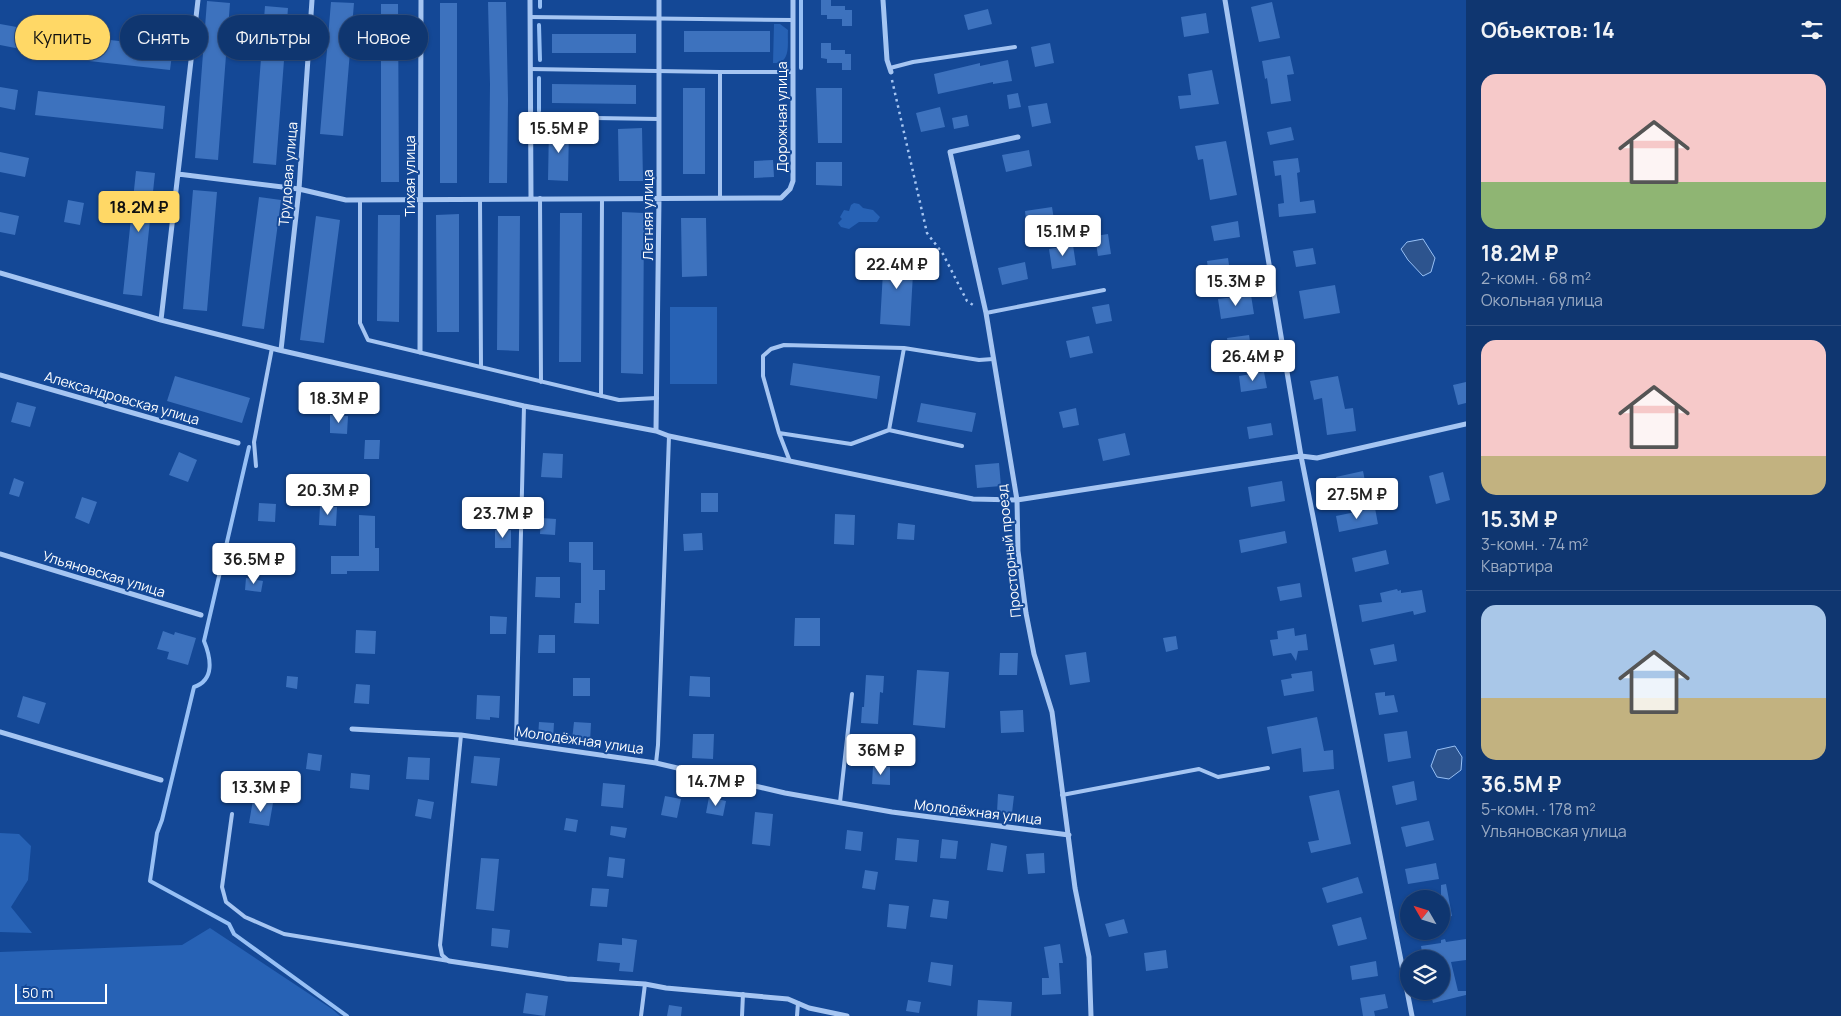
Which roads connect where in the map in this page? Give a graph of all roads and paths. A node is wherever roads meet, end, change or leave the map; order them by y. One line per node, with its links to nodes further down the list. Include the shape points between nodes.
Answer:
1 (198, 0): 21 (street)
2 (312, 0): 22 (street, Трудовая улица)
3 (421, 0): 27 (street, Тихая улица)
4 (530, 0): 9 (street)
5 (659, 0): 10 (street, Летняя улица)
6 (793, 0): 11 (street, Дорожная улица)
7 (883, 0): 14 (street)
8 (1224, 0): 53 (street)
9 (530, 16): 10 (lane); 13 (street)
10 (659, 18): 11 (lane); 15 (street, Летняя улица)
11 (793, 20): 17 (street, Дорожная улица)
12 (1015, 47): 14 (lane, via 912,62)
13 (530, 69): 15 (lane); 18 (street)
14 (890, 70): 33 (path, via 927,233 943,254 967,301)
15 (659, 71): 16 (lane); 19 (street, Летняя улица)
16 (720, 72): 17 (lane); 26 (lane)
17 (793, 72): 26 (street, Дорожная улица, via 793,181 790,189 781,198)
18 (531, 117): 19 (lane); 23 (street)
19 (659, 119): 29 (street, Летняя улица)
20 (1018, 137): 33 (street, Просторный проезд, via 950,152)
21 (178, 174): 22 (street, Дорожная улица); 34 (street)
22 (300, 189): 30 (street, Дорожная улица, via 346,200); 37 (street, Трудовая улица)
23 (531, 198): 24 (street, Дорожная улица); 28 (street, Дорожная улица)
24 (540, 198): 25 (street, Дорожная улица); 42 (lane)
25 (602, 198): 29 (street, Дорожная улица); 43 (lane)
26 (720, 198): 29 (street, Дорожная улица)
27 (421, 199): 28 (street, Дорожная улица); 30 (street, Дорожная улица); 38 (street, Тихая улица)
28 (480, 199): 40 (lane)
29 (660, 199): 44 (street, Летняя улица)
30 (360, 200): 38 (lane, via 360,323 368,340)
31 (0, 273): 34 (street)
32 (1104, 290): 33 (lane)
33 (986, 312): 39 (street, Просторный проезд)
34 (161, 320): 35 (street)
35 (272, 348): 37 (street); 55 (lane, via 254,442)
36 (904, 348): 39 (lane, via 979,360); 47 (lane); 49 (lane, via 784,345 771,349 763,356 763,376)
37 (281, 350): 45 (street)
38 (420, 352): 40 (lane)
39 (993, 359): 56 (street, Просторный проезд)
40 (481, 367): 42 (lane)
41 (0, 375): 51 (street, Александровская улица)
42 (541, 382): 43 (lane)
43 (602, 396): 44 (lane, via 620,400)
44 (657, 398): 48 (street, Летняя улица)
45 (524, 406): 48 (street); 63 (lane)
46 (1466, 424): 53 (street, via 1317,458)
47 (889, 430): 49 (lane, via 851,444); 52 (lane)
48 (656, 431): 50 (street)
49 (779, 433): 54 (lane)
50 (669, 436): 54 (street); 64 (lane)
51 (238, 443)
52 (962, 446)
53 (1301, 456): 56 (street); 80 (street)
54 (789, 459): 56 (street, via 973,499)
55 (256, 466)
56 (1017, 500): 67 (street, Просторный проезд, via 1018,550 1026,613 1034,654 1052,712)
57 (0, 554): 58 (street, Ульяновская улица)
58 (201, 615)
59 (852, 694): 68 (lane)
60 (352, 729): 62 (street, Молодёжная улица)
61 (0, 732): 66 (street)
62 (461, 735): 63 (street, Молодёжная улица); 71 (lane, via 440,945 442,955)
63 (516, 742): 64 (street, Молодёжная улица)
64 (656, 763): 68 (street, Молодёжная улица, via 785,793)
65 (1268, 768): 67 (lane, via 1218,777 1199,768)
66 (161, 780)
67 (1062, 795): 70 (street, Просторный проезд)
68 (840, 802): 70 (street, Молодёжная улица)
69 (232, 814): 71 (lane, via 222,887 226,902 245,917 284,934)
70 (1069, 835): 79 (street, Просторный проезд, via 1075,888 1089,957)
71 (449, 961): 72 (street, via 567,979)
72 (645, 984): 73 (street); 75 (lane)
73 (743, 994): 74 (street); 76 (lane)
74 (798, 1003): 77 (lane); 78 (street)
75 (641, 1016)
76 (742, 1016)
77 (796, 1016)
78 (847, 1016)
79 (1091, 1016)
80 (1412, 1016)

